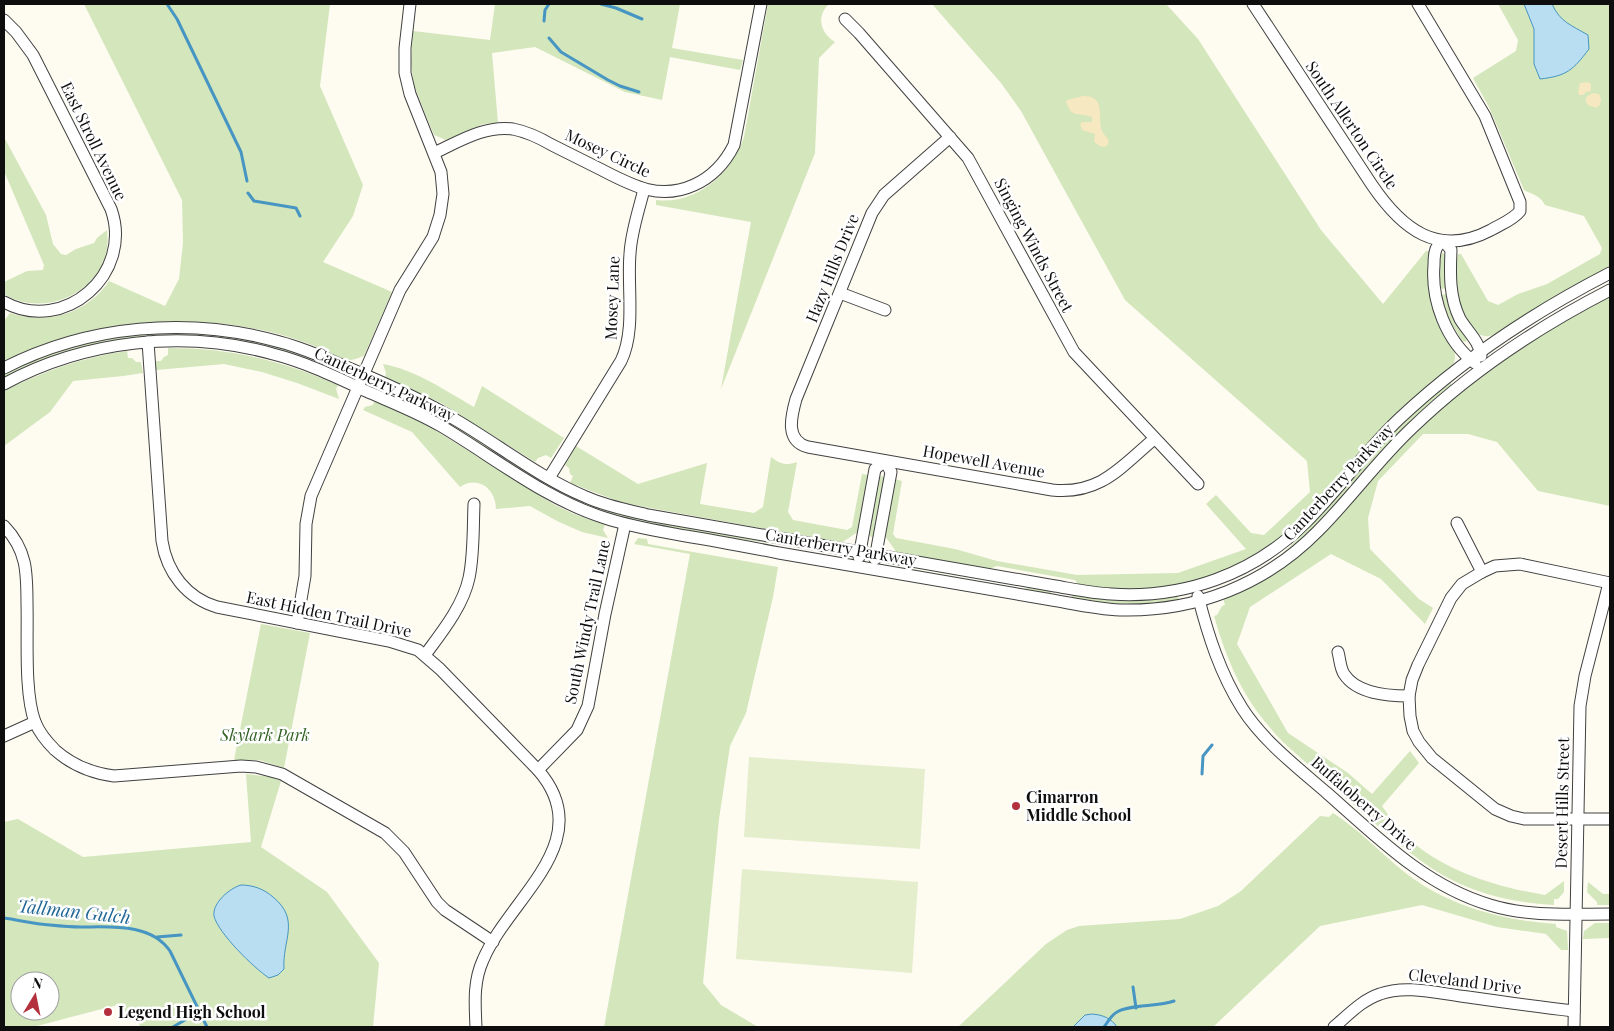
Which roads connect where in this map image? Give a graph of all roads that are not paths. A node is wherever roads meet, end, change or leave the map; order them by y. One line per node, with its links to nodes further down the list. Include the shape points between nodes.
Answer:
1 (410, 4): 8 (street, via 404,73)
2 (760, 4): 9 (street, Mosey Circle, via 731,151 715,172 693,186 666,192)
3 (1253, 4): 10 (street, South Allerton Circle, via 1385,203 1412,230)
4 (1418, 4): 10 (street, South Allerton Circle, via 1485,116 1521,207 1512,218 1479,236)
5 (845, 19): 7 (street, Singing Winds Street)
6 (4, 20): 14 (street, East Stroll Avenue, via 33,55 112,214 115,231 113,254 105,272 96,286 74,302 55,310 39,311 25,310)
7 (950, 137): 13 (street, Hazy Hills Drive, via 881,198); 24 (street, Singing Winds Street, via 973,166 1074,352)
8 (434, 153): 9 (street, Mosey Circle, via 484,132 512,129 535,136); 21 (street, via 442,181 439,222 400,290)
9 (644, 190): 27 (street, Mosey Lane, via 630,248 626,351)
10 (1444, 241): 17 (street, via 1451,250 1450,284 1456,309); 18 (street, via 1436,248 1435,293 1447,328)
11 (1610, 273): 17 (street, Canterberry Parkway, via 1548,306)
12 (1610, 290): 20 (street, Canterberry Parkway, via 1543,327)
13 (840, 293): 15 (street); 25 (street, Hazy Hills Drive, via 796,400)
14 (4, 302)
15 (885, 310)
16 (148, 342): 22 (street, Canterberry Parkway, via 79,354 42,366); 23 (street, Canterberry Parkway, via 205,342 258,350); 41 (street, East Hidden Trail Drive, via 162,541 172,572 189,592 212,606)
17 (1481, 350): 18 (street, Canterberry Parkway); 20 (street)
18 (1470, 359): 20 (street); 39 (street, Canterberry Parkway, via 1394,424 1286,540 1236,572)
19 (4, 368): 21 (street, Canterberry Parkway, via 50,349 102,335 143,329 192,328 237,332 279,341)
20 (1482, 368): 40 (street, Canterberry Parkway, via 1409,431 1296,552 1247,584)
21 (364, 374): 23 (street); 27 (street, Canterberry Parkway, via 445,413)
22 (4, 384)
23 (359, 387): 31 (street, Canterberry Parkway, via 440,425 558,499); 41 (street, via 311,496 306,524 306,576)
24 (1154, 439): 26 (street, Hopewell Avenue, via 1110,477 1075,491 1052,490); 28 (street, Singing Winds Street)
25 (790, 442): 26 (street, Hopewell Avenue)
26 (885, 461): 33 (street, via 875,470); 34 (street, via 891,472)
27 (549, 478): 33 (street, Canterberry Parkway, via 587,498 621,509)
28 (1198, 484)
29 (474, 504): 43 (street, via 468,583 456,609)
30 (1457, 523): 37 (street)
31 (625, 524): 35 (street, Canterberry Parkway); 47 (street, South Windy Trail Lane, via 588,706 574,733)
32 (4, 526): 45 (street, via 17,543 26,568 29,690)
33 (861, 551): 34 (street, Canterberry Parkway); 35 (street)
34 (876, 554): 36 (street); 39 (street, Canterberry Parkway, via 1109,594 1154,594)
35 (858, 566): 36 (street, Canterberry Parkway)
36 (873, 568): 40 (street, Canterberry Parkway, via 1118,610)
37 (1482, 572): 38 (street, via 1496,566 1520,564); 44 (street, via 1462,584 1451,598 1418,665)
38 (1610, 583): 49 (street, Desert Hills Street, via 1581,698)
39 (1195, 587): 40 (street, Buffaloberry Drive)
40 (1199, 602): 50 (street, Buffaloberry Drive, via 1216,658 1246,714 1274,746 1382,841 1426,876 1471,899 1524,912)
41 (297, 623): 43 (street, East Hidden Trail Drive, via 398,643)
42 (1338, 652): 44 (street, via 1343,672 1354,684 1372,692)
43 (425, 655): 47 (street, East Hidden Trail Drive)
44 (1409, 696): 49 (street, via 1410,721 1422,746 1442,768 1495,809 1524,819)
45 (35, 722): 46 (street); 52 (street, via 59,753 82,768 97,773 119,776 241,766 278,772 385,833 404,852 436,902)
46 (4, 736)
47 (538, 770): 52 (street, East Hidden Trail Drive, via 558,804 558,841 548,862)
48 (1610, 819): 49 (street)
49 (1577, 820): 50 (street, Desert Hills Street)
50 (1576, 914): 51 (street, Buffaloberry Drive); 53 (street, Desert Hills Street)
51 (1610, 914)
52 (493, 942): 54 (street, East Hidden Trail Drive, via 477,979 474,997)
53 (1574, 1011): 55 (street, Cleveland Drive, via 1398,990 1360,1004); 56 (street, Desert Hills Street)
54 (476, 1027)
55 (1334, 1027)
56 (1574, 1027)

